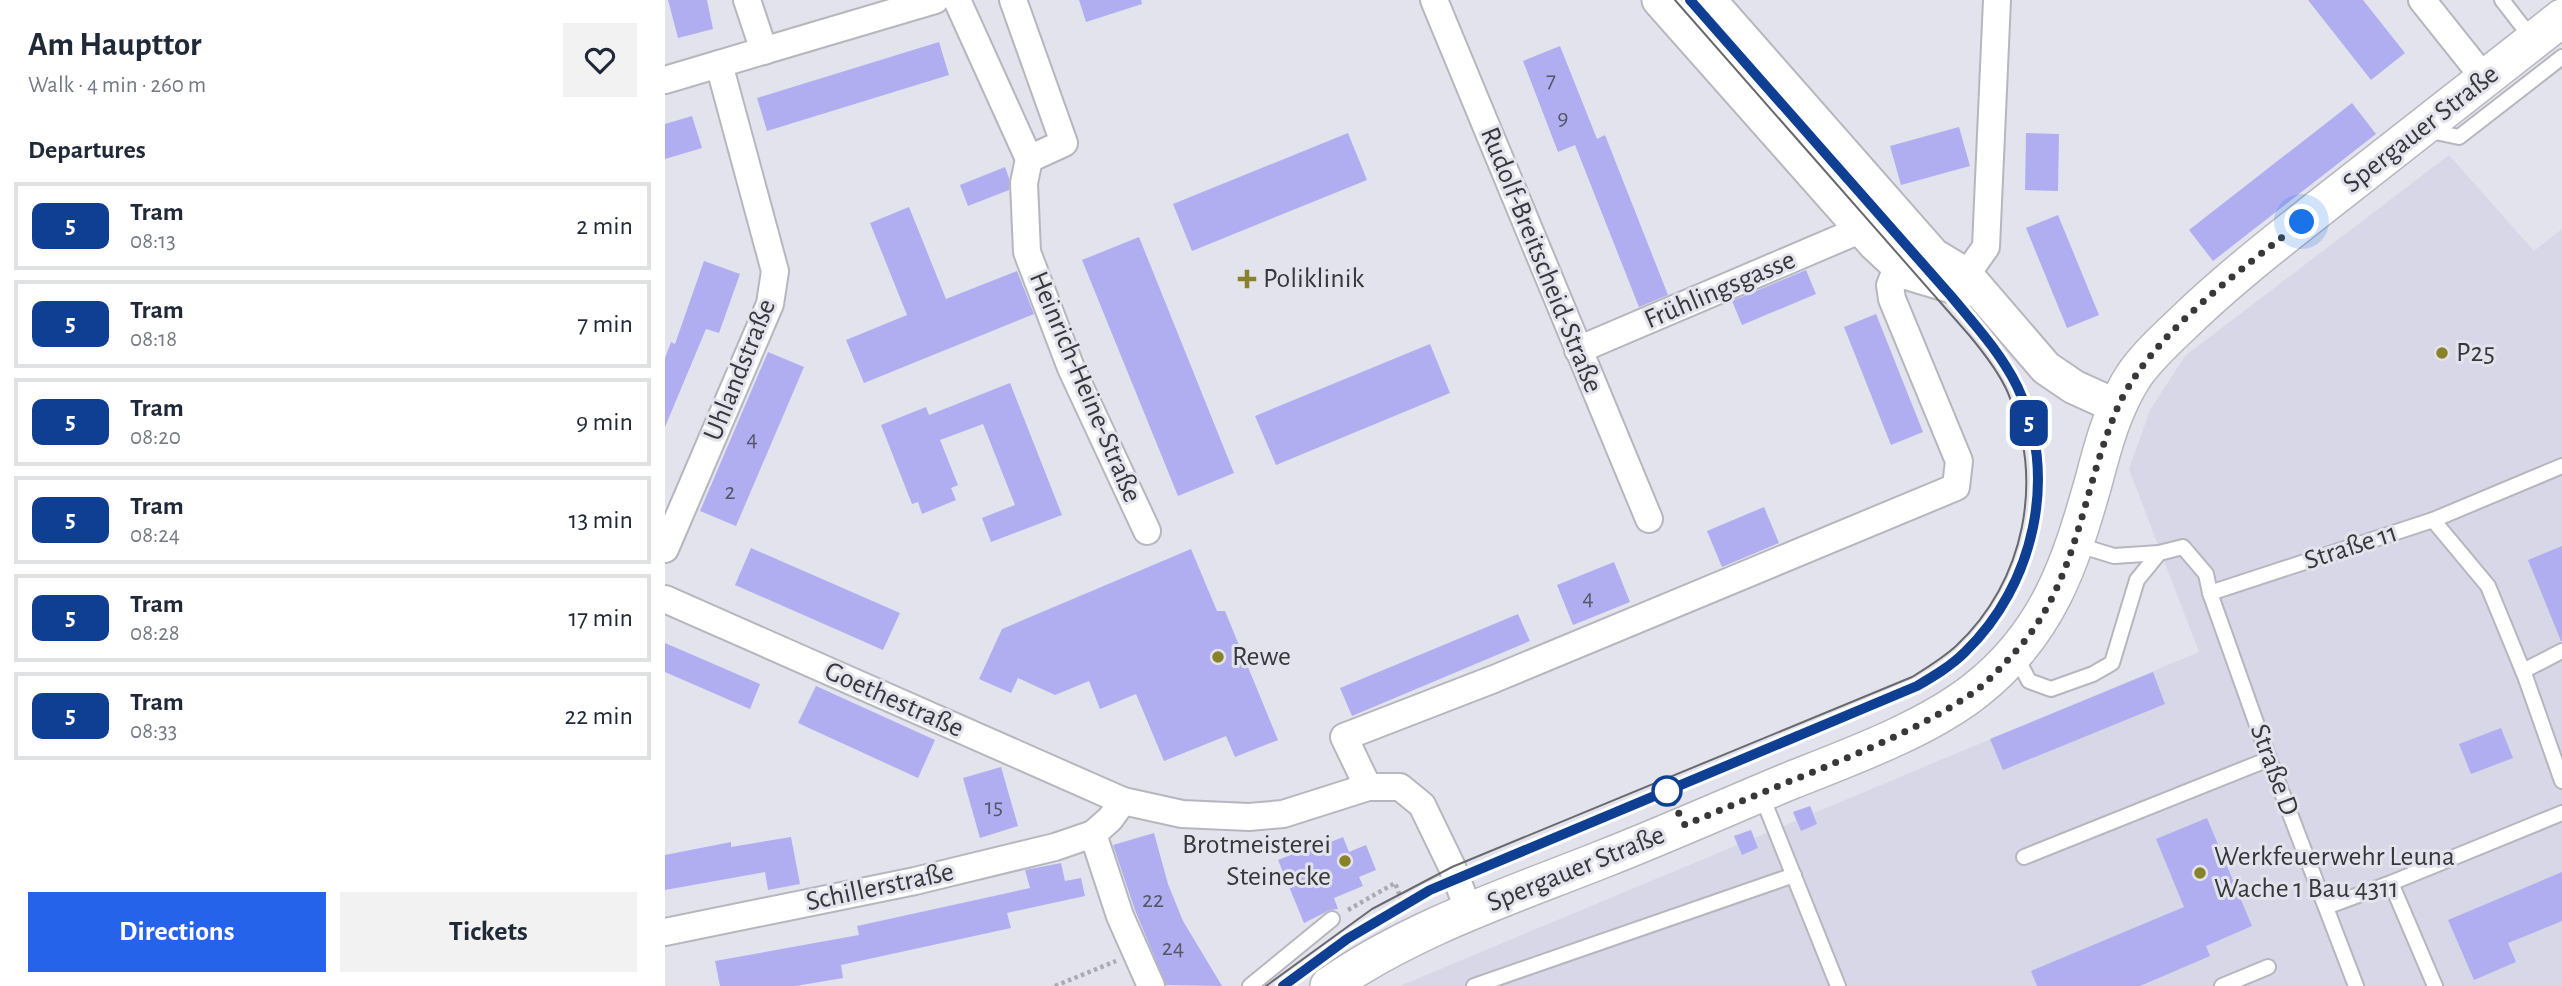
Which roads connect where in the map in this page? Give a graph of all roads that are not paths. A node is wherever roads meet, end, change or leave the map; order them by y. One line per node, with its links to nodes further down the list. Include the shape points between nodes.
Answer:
1 (747, 0): 13 (street)
2 (935, 0): 13 (street)
3 (957, 0): 18 (street)
4 (1013, 0): 18 (street, via 1064,143)
5 (1434, 0): 22 (street, Rudolf-Breitscheid-Straße)
6 (1659, 0): 19 (street)
7 (1709, 0): 21 (street, via 1933,256)
8 (1997, 0): 21 (street, via 1986,247)
9 (2422, 0): 15 (street)
10 (2502, 0): 12 (lane)
11 (2562, 18): 12 (main road, Spergauer Straße)
12 (2548, 49): 15 (main road, Spergauer Straße); 17 (lane, via 2459,137)
13 (764, 51): 14 (street)
14 (719, 64): 16 (street); 29 (street, Uhlandstraße, via 775,271 771,304)
15 (2485, 79): 17 (main road, Spergauer Straße)
16 (665, 80)
17 (2421, 129): 23 (main road, Spergauer Straße, via 2215,291 2160,345)
18 (1029, 159): 27 (street, Heinrich-Heine-Straße, via 1024,183 1027,252 1071,368)
19 (1862, 229): 20 (street); 22 (street, Frühlingsgasse)
20 (1898, 265): 21 (street, via 1905,272); 38 (street, via 1890,285 1892,299 1959,461 1956,487 1344,737)
21 (1975, 286): 23 (street, via 2046,368)
22 (1579, 350): 25 (street, Rudolf-Breitscheid-Straße)
23 (2117, 407): 28 (main road, Spergauer Straße)
24 (2562, 466): 26 (lane, Straße 11)
25 (1649, 519)
26 (2433, 520): 31 (lane, Straße 11); 35 (lane, via 2488,586)
27 (1147, 531)
28 (2075, 544): 30 (lane, via 2114,556); 34 (main road, Spergauer Straße, via 2051,603)
29 (665, 549)
30 (2159, 553): 31 (lane, via 2183,547 2206,574); 34 (lane, via 2137,580 2112,663 2051,689 2029,681)
31 (2210, 593): 36 (lane, Straße D)
32 (665, 599): 40 (street, Goethestraße)
33 (2562, 651): 35 (lane)
34 (2011, 655): 39 (main road, Spergauer Straße, via 1975,691 1933,716 1874,747)
35 (2523, 671): 37 (lane)
36 (2269, 759): 43 (lane); 46 (lane, Straße D)
37 (2562, 781)
38 (1368, 787): 40 (street, Goethestraße, via 1283,814 1249,817 1182,814); 47 (street, Goethestraße, via 1401,787 1422,805)
39 (1761, 793): 44 (lane); 47 (main road, Spergauer Straße)
40 (1123, 801): 42 (street)
41 (2562, 813): 45 (lane)
42 (1093, 834): 49 (street, Schillerstraße, via 915,881); 51 (street, via 1120,916)
43 (2024, 857)
44 (1794, 875): 54 (lane); 55 (lane)
45 (2392, 883): 46 (lane); 58 (lane)
46 (2326, 907): 57 (lane, Straße D)
47 (1469, 911): 53 (main road, Spergauer Straße, via 1416,935)
48 (1332, 919): 52 (lane)
49 (665, 932)
50 (2268, 967): 56 (lane)
51 (1151, 986)
52 (1250, 986)
53 (1329, 986)
54 (1474, 986)
55 (1838, 986)
56 (2222, 986)
57 (2356, 986)
58 (2435, 986)

